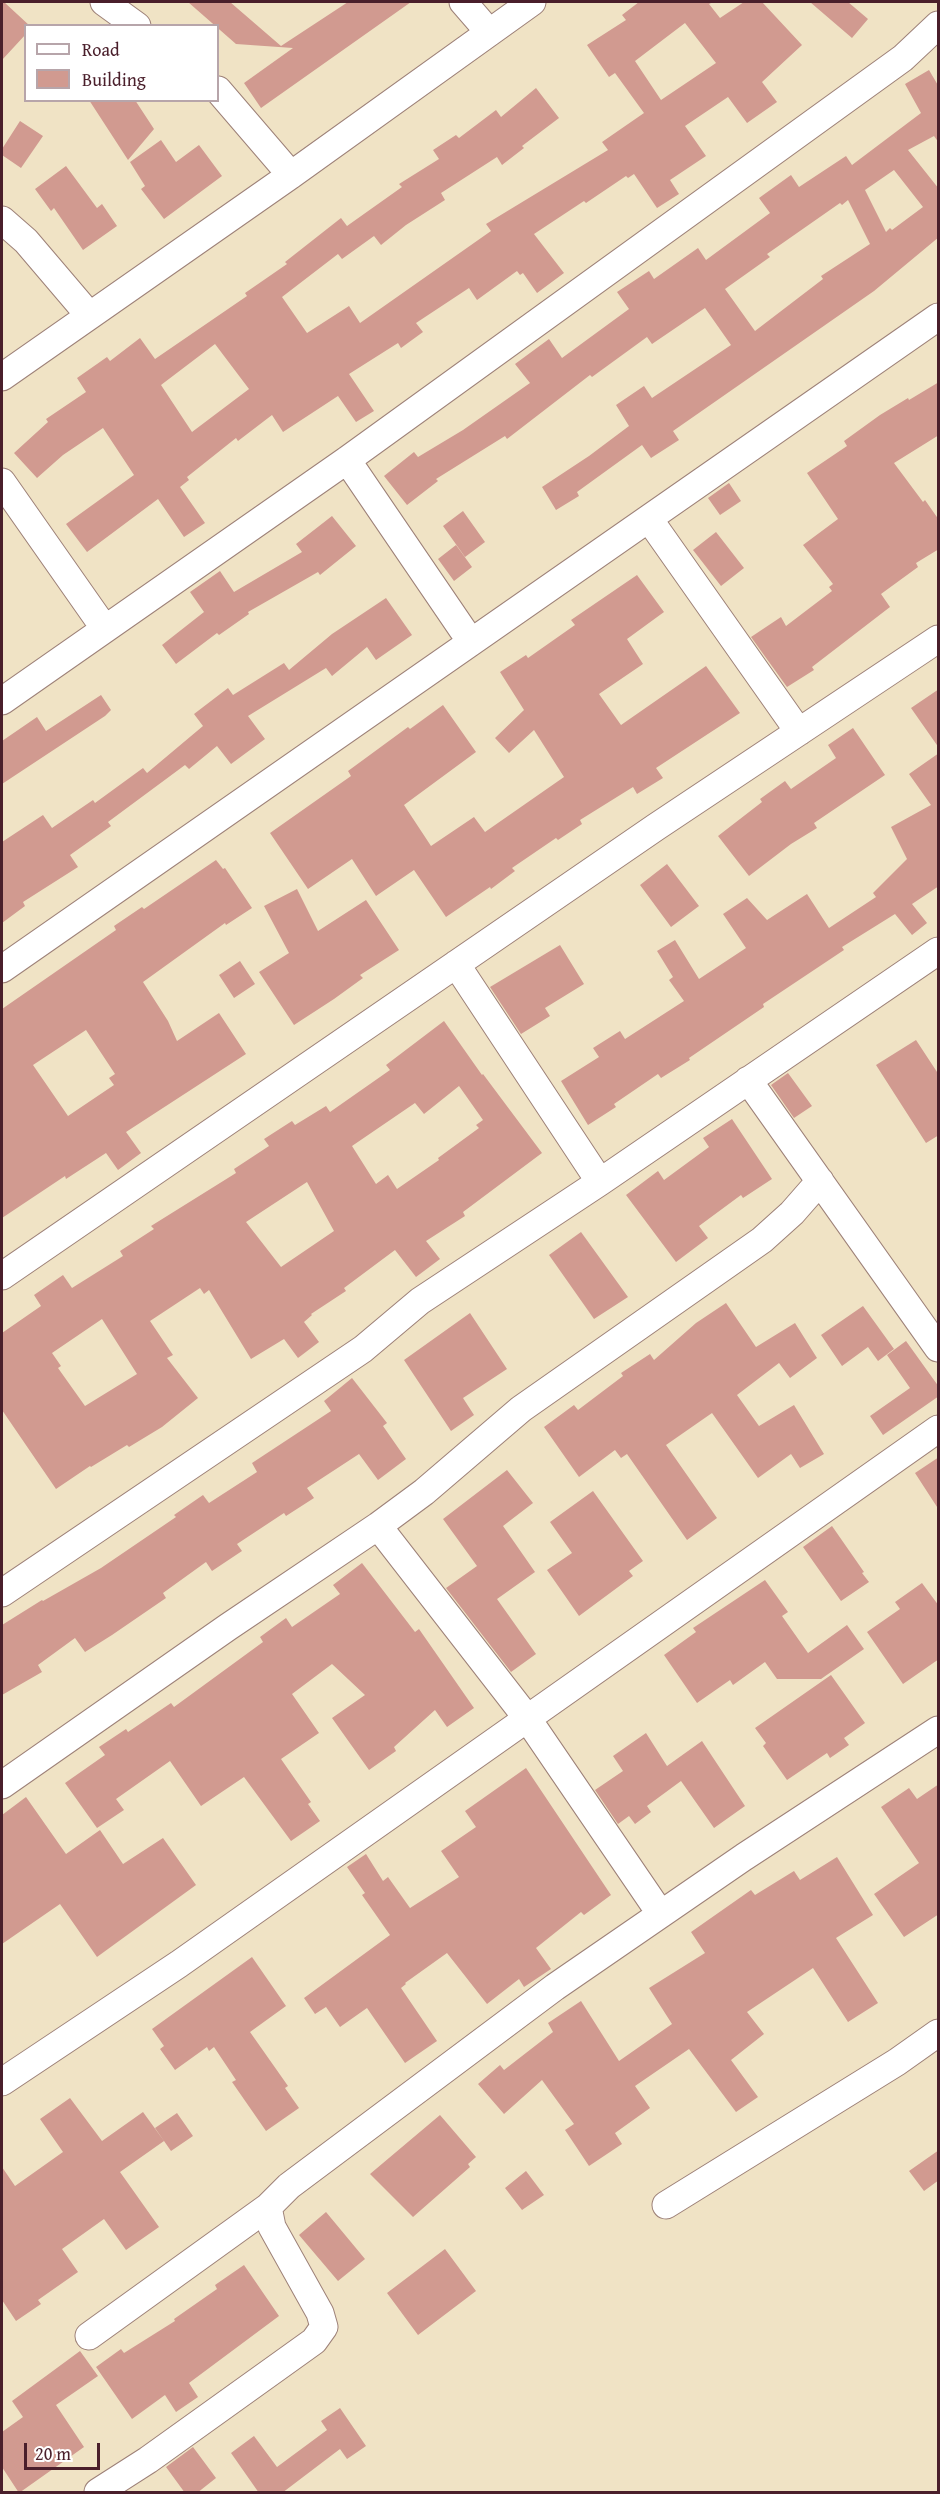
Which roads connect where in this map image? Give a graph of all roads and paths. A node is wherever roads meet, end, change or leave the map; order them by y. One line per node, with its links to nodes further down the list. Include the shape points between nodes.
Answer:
1 (104, 2): 4 (street)
2 (463, 2): 6 (street)
3 (532, 2): 6 (street)
4 (134, 24)
5 (939, 25): 13 (street, via 903,58)
6 (489, 32): 8 (street)
7 (219, 91): 8 (street)
8 (291, 175): 10 (street)
9 (2, 220): 10 (street, via 26,241)
10 (89, 315): 12 (street)
11 (939, 317): 15 (street)
12 (2, 377)
13 (348, 460): 16 (street); 18 (street)
14 (2, 482): 16 (street)
15 (649, 519): 18 (street); 20 (street)
16 (105, 629): 19 (street)
17 (939, 639): 20 (street)
18 (471, 642): 23 (street)
19 (2, 701)
20 (798, 732): 22 (street)
21 (939, 951): 24 (street)
22 (456, 964): 26 (street); 27 (street)
23 (2, 969)
24 (748, 1080): 25 (street); 26 (street)
25 (820, 1181): 28 (street); 30 (street, via 762,1240 522,1409)
26 (600, 1182): 31 (street, via 420,1301 363,1349)
27 (2, 1274)
28 (939, 1348)
29 (939, 1429): 32 (street)
30 (378, 1526): 32 (street); 34 (street)
31 (2, 1593)
32 (527, 1718): 35 (street); 37 (street, via 188,1958)
33 (939, 1730): 35 (street)
34 (2, 1785)
35 (660, 1913): 39 (street, via 289,2186)
36 (939, 2033): 38 (street)
37 (2, 2082)
38 (666, 2205)
39 (268, 2207): 40 (street); 41 (street, via 272,2227 320,2313 324,2328 314,2341)
40 (89, 2336)
41 (98, 2493)

